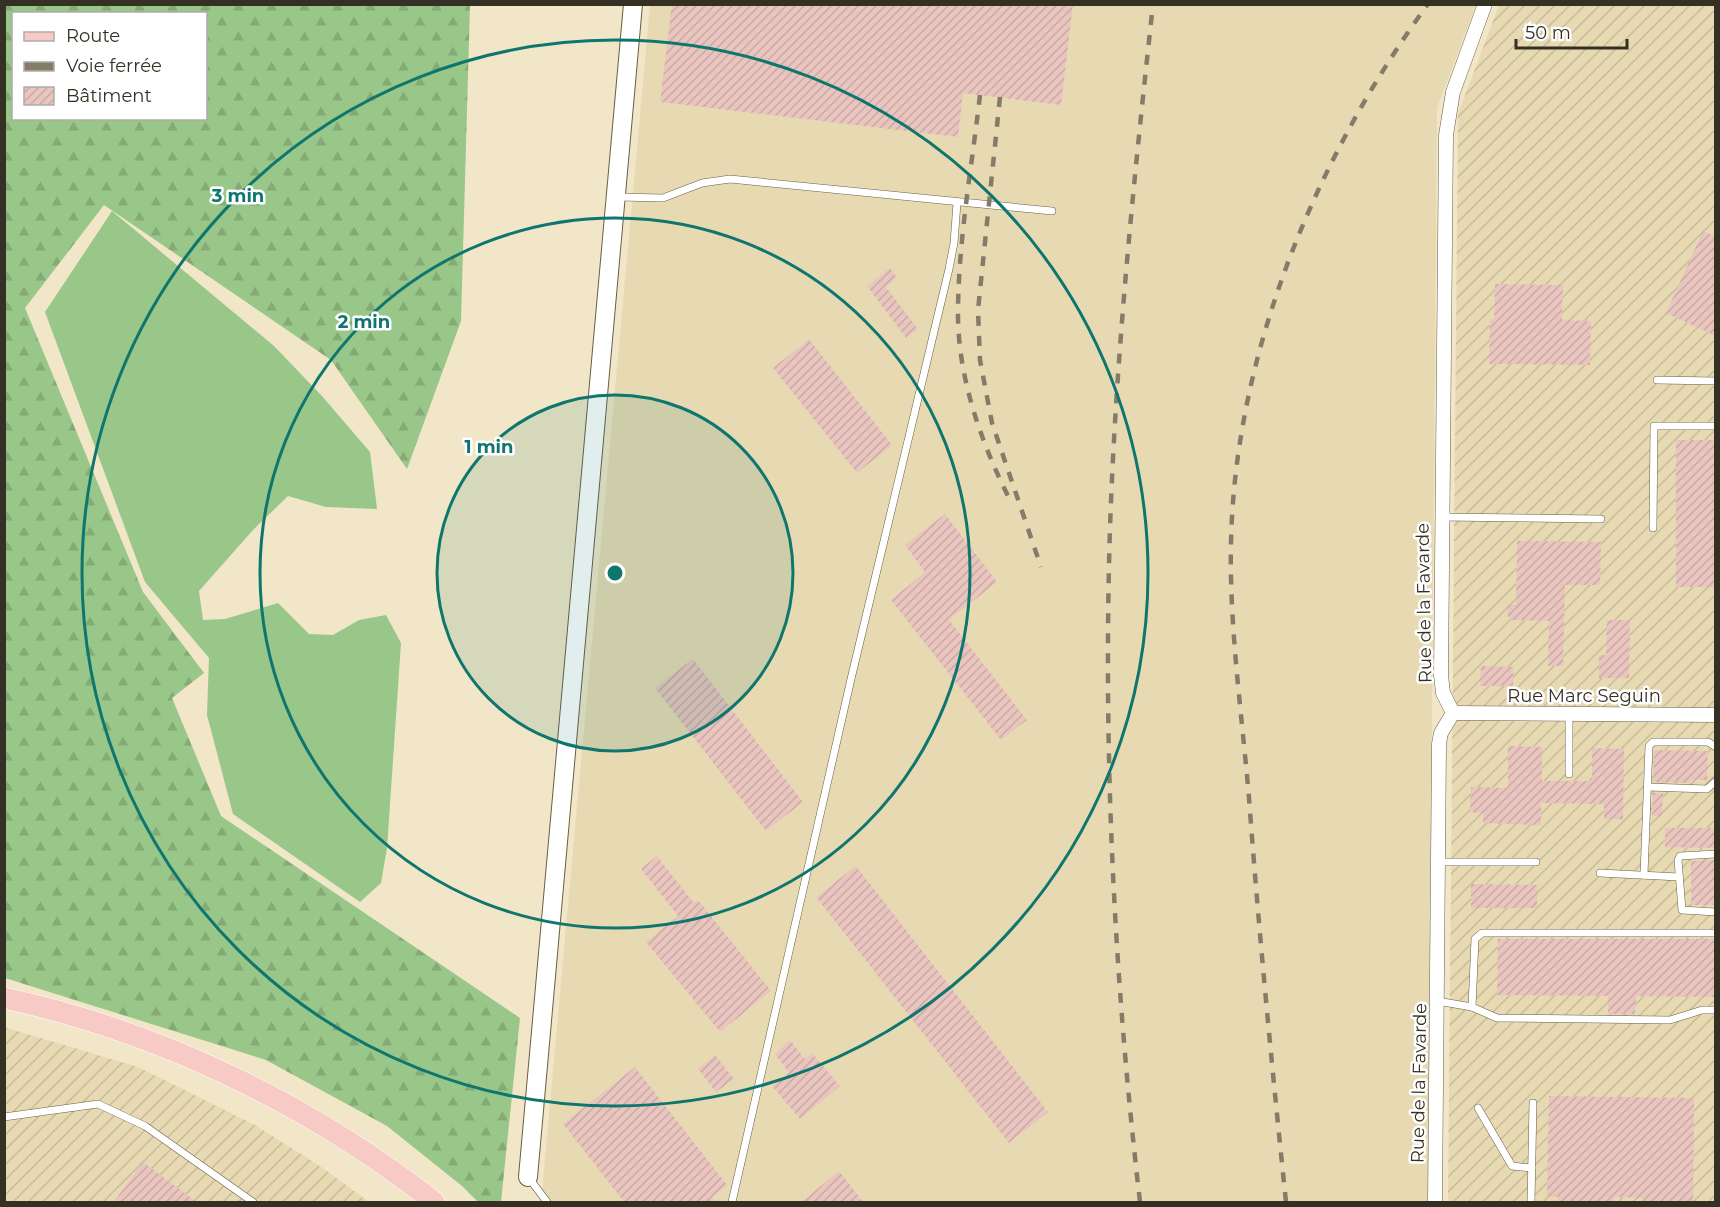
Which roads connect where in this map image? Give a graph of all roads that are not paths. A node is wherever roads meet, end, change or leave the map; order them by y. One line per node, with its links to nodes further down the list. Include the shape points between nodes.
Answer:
1 (633, 4): 3 (street)
2 (1485, 4): 9 (street, Rue de la Favarde, via 1453,92 1446,135)
3 (615, 197): 4 (lane, via 663,198 702,183 730,179); 35 (street)
4 (957, 203): 5 (lane); 39 (lane, via 949,269)
5 (1052, 211)
6 (1657, 380): 7 (lane)
7 (1716, 381)
8 (1716, 426): 11 (lane, via 1654,426)
9 (1441, 517): 10 (lane); 12 (street, Rue de la Favarde, via 1441,675 1443,693)
10 (1600, 519)
11 (1653, 528)
12 (1453, 713): 13 (street, Rue Marc Seguin); 20 (street, Rue de la Favarde, via 1439,744)
13 (1569, 714): 14 (street, Rue Marc Seguin); 16 (lane)
14 (1716, 715)
15 (1716, 747): 18 (lane, via 1708,742 1651,743)
16 (1569, 774)
17 (1716, 780): 18 (lane, via 1707,789)
18 (1648, 787): 23 (lane)
19 (1716, 855): 24 (lane, via 1680,856)
20 (1438, 862): 21 (lane); 28 (street, Rue de la Favarde)
21 (1536, 862)
22 (1600, 873): 23 (lane)
23 (1644, 875): 24 (lane)
24 (1679, 877): 25 (lane, via 1682,910)
25 (1716, 912)
26 (1716, 933): 29 (lane, via 1482,933 1475,939)
27 (4, 998): 37 (main road, via 87,1020 262,1092 316,1123)
28 (1437, 1001): 29 (lane); 40 (street, Rue de la Favarde)
29 (1472, 1007): 30 (lane, via 1497,1018 1670,1020)
30 (1716, 1010)
31 (1533, 1103): 34 (lane)
32 (1478, 1108): 34 (lane, via 1512,1166)
33 (4, 1117): 36 (lane, via 98,1104 145,1126)
34 (1532, 1168): 41 (lane)
35 (528, 1177): 38 (lane)
36 (253, 1203)
37 (434, 1203)
38 (547, 1203)
39 (732, 1203)
40 (1436, 1203)
41 (1531, 1203)

